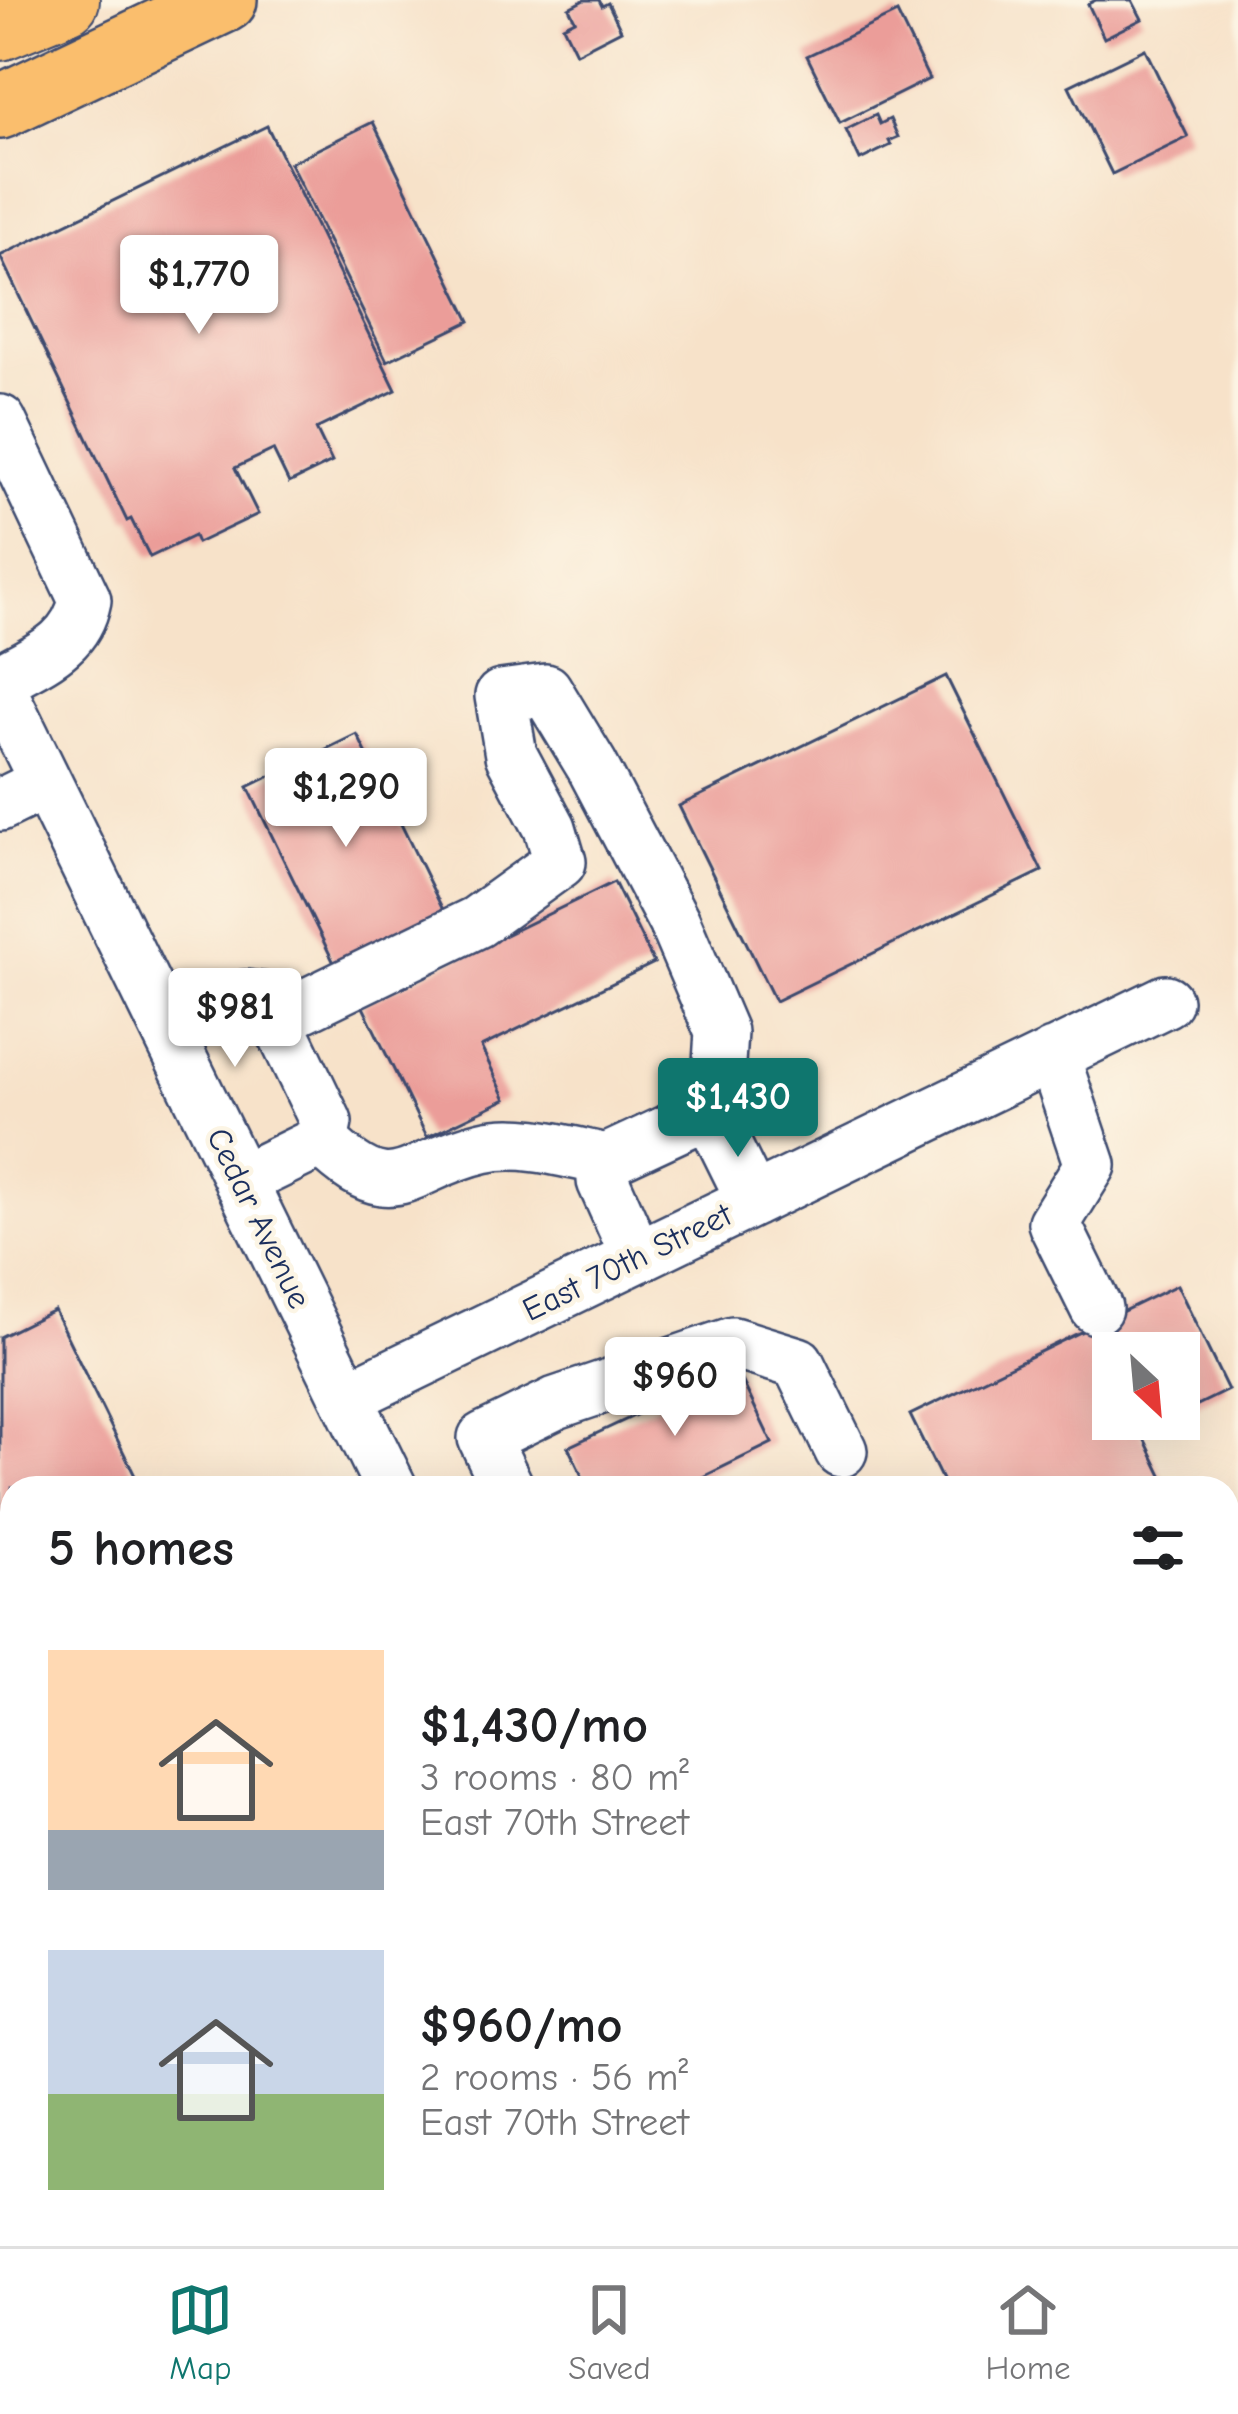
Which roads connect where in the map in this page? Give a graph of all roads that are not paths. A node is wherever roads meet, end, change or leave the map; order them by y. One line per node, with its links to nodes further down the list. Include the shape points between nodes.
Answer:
1 (66, 0): 3 (highway)
2 (225, 0): 4 (main road)
3 (0, 27)
4 (0, 107)
5 (0, 421): 6 (street, via 85,600 70,637)
6 (0, 680)
7 (0, 689): 8 (street, Cedar Avenue)
8 (45, 783): 9 (street); 12 (street, Cedar Avenue)
9 (0, 806)
10 (1166, 1000): 13 (street, East 70th Street)
11 (277, 1019): 12 (street, via 267,999 245,996); 14 (street, via 477,922 560,862 511,755 501,696 546,690 674,922 721,1032); 15 (street, via 326,1122)
12 (168, 1032): 17 (street, Cedar Avenue)
13 (1053, 1055): 18 (street, East 70th Street); 20 (street, via 1090,1165 1054,1223)
14 (715, 1124): 16 (street, via 694,1119); 18 (street)
15 (322, 1141): 16 (street, via 348,1166 388,1182 486,1146); 17 (street)
16 (606, 1160): 19 (street, via 603,1181)
17 (240, 1181): 21 (street, Cedar Avenue)
18 (753, 1201): 19 (street, East 70th Street)
19 (637, 1257): 21 (street, East 70th Street)
20 (1096, 1308)
21 (347, 1397): 23 (street, Cedar Avenue)
22 (841, 1450): 24 (street, via 799,1363 734,1343 556,1403 484,1438)
23 (385, 1476)
24 (502, 1476)

